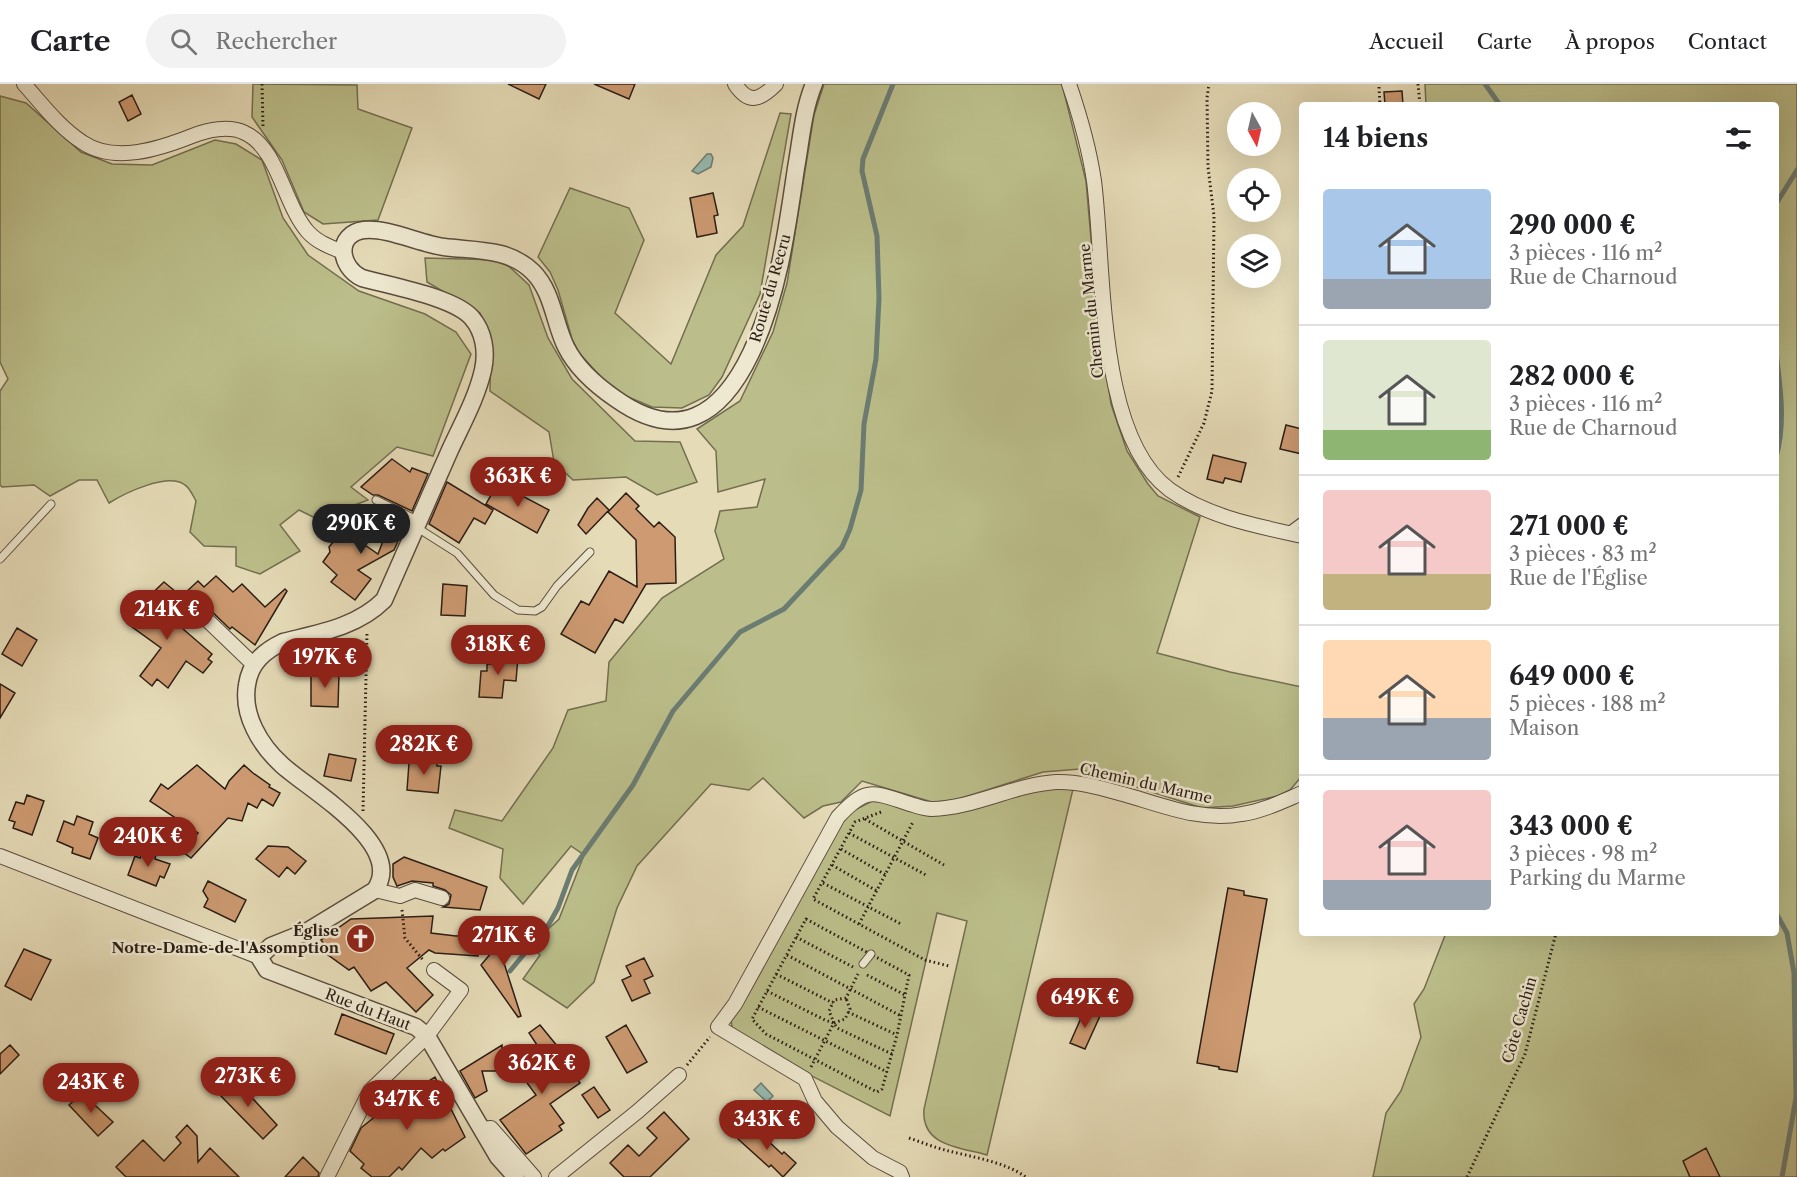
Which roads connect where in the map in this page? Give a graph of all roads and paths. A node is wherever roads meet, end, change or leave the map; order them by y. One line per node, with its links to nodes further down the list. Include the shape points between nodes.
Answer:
1 (24, 84): 12 (street, via 55,119 94,149 144,151 214,130 245,133)
2 (262, 84): 12 (path)
3 (735, 84): 4 (street, via 745,97 751,98 763,96)
4 (776, 84)
5 (814, 84): 13 (street, Route du Recru, via 802,130 785,238 761,329 726,395 686,420 669,422 641,416 604,392 575,361 542,284 520,262 492,251 420,243 377,230 351,236)
6 (1069, 84): 14 (street, Chemin du Marme, via 1094,181 1107,334 1117,391 1140,455)
7 (1209, 84): 14 (path, via 1208,167 1214,216 1212,391 1204,423)
8 (1418, 84): 11 (path)
9 (1379, 87): 10 (path)
10 (1380, 102)
11 (1420, 102)
12 (264, 148): 13 (street, via 293,210 308,232)
13 (343, 252): 18 (street, via 352,273 451,303 473,319 483,337 484,368)
14 (1170, 490): 19 (street, Chemin du Marme, via 1215,514)
15 (376, 500): 18 (lane)
16 (51, 504): 22 (lane)
17 (1299, 523): 19 (lane)
18 (417, 524): 21 (lane, via 457,553 494,595 518,610 542,607); 24 (street, via 384,600)
19 (1286, 532): 20 (street, Chemin du Marme)
20 (1299, 535)
21 (590, 552)
22 (0, 559)
23 (173, 603): 25 (street, via 203,616)
24 (367, 615): 25 (street, via 283,642); 30 (path)
25 (253, 664): 30 (street, via 246,706 259,735 282,765)
26 (1299, 794): 64 (street, Chemin du Marme, via 1263,809 1224,816 1196,815 1078,783 1031,786 948,808 928,809 878,794 854,799 838,817 735,1004)
27 (891, 815): 28 (path, via 880,811)
28 (864, 818): 31 (path, via 855,822); 32 (path)
29 (903, 818): 32 (path, via 914,822)
30 (363, 832): 41 (street, via 380,865 380,883)
31 (849, 833): 33 (path); 35 (path)
32 (904, 841): 35 (path); 36 (path)
33 (840, 849): 37 (path); 38 (path)
34 (0, 856): 51 (street)
35 (895, 857): 38 (path); 39 (path)
36 (944, 864)
37 (832, 865): 40 (path); 42 (path)
38 (886, 875): 42 (path)
39 (926, 875)
40 (822, 882): 45 (path); 46 (path, via 813,899)
41 (375, 890): 43 (street); 51 (street, via 306,932 271,946)
42 (877, 891): 45 (path)
43 (400, 896): 44 (street, via 415,890); 54 (path, via 405,938)
44 (442, 897)
45 (868, 907): 46 (path); 47 (path)
46 (859, 924): 53 (path, via 925,960)
47 (901, 924)
48 (1555, 936): 81 (path, Côte Cachin, via 1525,1054)
49 (867, 952): 50 (path, via 806,919); 52 (lane); 52 (path, via 860,959); 62 (path, via 909,975)
50 (787, 955): 55 (path); 56 (path)
51 (259, 957): 66 (street, Rue du Haut, via 267,970 416,1027)
52 (863, 964): 56 (path)
53 (949, 966)
54 (434, 970): 66 (street, via 461,990)
55 (776, 974): 57 (path); 59 (path)
56 (850, 989): 58 (path); 62 (path)
57 (767, 991): 60 (path); 63 (path)
58 (846, 998): 59 (path); 61 (path)
59 (832, 1003): 63 (path, via 829,1011)
60 (758, 1007): 67 (path); 69 (path, via 752,1019 766,1034)
61 (848, 1012): 63 (path, via 845,1019); 65 (path)
62 (901, 1016): 65 (path)
63 (834, 1023): 67 (path); 68 (path)
64 (718, 1027): 71 (path); 72 (street)
65 (897, 1035): 68 (path)
66 (427, 1036): 73 (street, Rue du Haut); 76 (street, via 370,1091)
67 (824, 1042): 69 (path); 70 (path)
68 (892, 1054): 70 (path)
69 (815, 1060): 70 (path, via 877,1092 882,1089); 72 (path)
70 (887, 1072)
71 (679, 1075): 79 (street)
72 (805, 1079): 75 (street, via 815,1101 837,1127 873,1158)
73 (482, 1129): 77 (street, Rue du Haut); 78 (street, via 491,1128)
74 (909, 1138): 80 (path)
75 (901, 1175)
76 (327, 1177)
77 (516, 1177)
78 (534, 1177)
79 (556, 1177)
80 (1026, 1177)
81 (1467, 1177)

